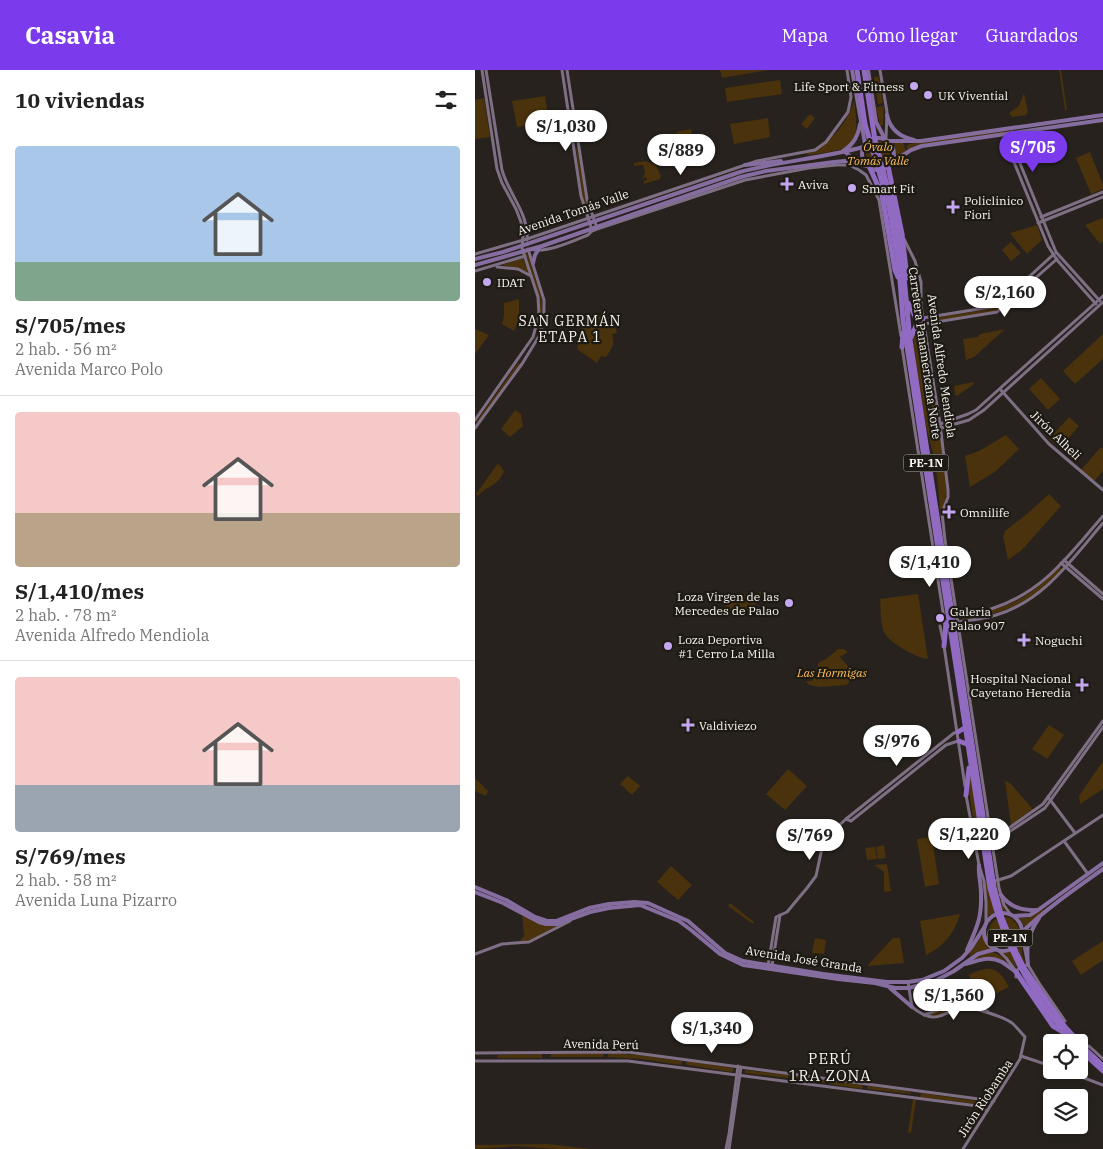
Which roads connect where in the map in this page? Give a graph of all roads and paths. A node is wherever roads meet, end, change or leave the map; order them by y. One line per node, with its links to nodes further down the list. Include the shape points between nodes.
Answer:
1 (482, 70): 13 (main road)
2 (487, 70): 14 (main road)
3 (562, 70): 52 (main road, via 581,196)
4 (567, 70): 49 (main road, via 587,199)
5 (847, 70): 28 (main road, Avenida Tomás Valle, via 851,98 848,112 828,140 809,152)
6 (852, 70): 16 (main road)
7 (857, 70): 61 (highway, Carretera Panamericana Norte / PE-1N, via 865,124)
8 (862, 70): 61 (highway, Carretera Panamericana Norte / PE-1N, via 875,140 889,190)
9 (868, 70): 19 (main road, via 876,122)
10 (880, 70): 11 (main road)
11 (887, 115): 19 (main road); 20 (main road, via 899,134)
12 (1103, 115): 17 (main road)
13 (489, 116): 14 (main road); 58 (main road, via 498,172 518,214)
14 (494, 116): 58 (main road, via 503,176 523,213 527,227)
15 (1103, 120): 18 (main road)
16 (860, 122): 21 (main road); 25 (main road, via 853,142)
17 (1010, 128): 18 (main road); 20 (main road)
18 (1010, 134): 23 (main road, via 933,144); 46 (main road)
19 (886, 140): 21 (main road, via 873,138); 22 (main road); 29 (main road, via 894,152)
20 (921, 141): 22 (main road)
21 (864, 145): 24 (main road, Avenida Tomás Valle); 31 (main road, via 862,156)
22 (905, 145): 23 (main road)
23 (909, 151): 29 (main road)
24 (845, 152): 25 (main road, Avenida Tomás Valle); 26 (main road, via 850,157)
25 (837, 154): 27 (main road, Avenida Tomás Valle)
26 (845, 161): 30 (main road, Avenida Tomás Valle); 31 (main road, Avenida Tomás Valle)
27 (793, 162): 28 (main road); 40 (main road, Avenida Tomás Valle, via 740,172)
28 (745, 165): 49 (main road, Avenida Tomás Valle)
29 (890, 165): 31 (main road, via 880,170); 34 (highway)
30 (792, 167): 32 (main road); 33 (main road, Avenida Tomás Valle)
31 (869, 167): 37 (highway)
32 (801, 170): 35 (main road, Avenida Tomás Valle); 48 (main road, Avenida Tomás Valle, via 841,164 863,172 878,195)
33 (752, 174): 35 (main road); 36 (main road, Avenida Tomás Valle)
34 (891, 179): 37 (highway, via 883,178); 56 (highway)
35 (746, 180): 38 (main road, Avenida Tomás Valle)
36 (719, 184): 38 (main road); 45 (main road, Avenida Tomás Valle)
37 (878, 184): 48 (highway)
38 (726, 186): 45 (main road, Avenida Tomás Valle)
39 (1103, 192): 41 (main road)
40 (668, 195): 44 (main road, Avenida Tomás Valle); 45 (main road)
41 (1092, 196): 43 (main road); 51 (main road)
42 (1103, 197): 43 (main road)
43 (1094, 201): 51 (main road)
44 (648, 202): 47 (main road); 49 (main road, Avenida Tomás Valle)
45 (670, 203): 47 (main road, Avenida Tomás Valle); 54 (main road, Avenida Tomás Valle)
46 (1034, 204): 50 (main road); 51 (main road)
47 (650, 208): 54 (main road, Avenida Tomás Valle)
48 (884, 215): 74 (highway); 84 (main road)
49 (594, 218): 52 (main road, Avenida Tomás Valle); 54 (main road)
50 (1036, 218): 51 (main road); 53 (main road)
51 (1042, 219): 53 (main road); 64 (main road)
52 (588, 220): 55 (main road); 58 (main road, Avenida Tomás Valle)
53 (1038, 223): 64 (main road)
54 (597, 228): 55 (main road, Avenida Tomás Valle)
55 (591, 230): 57 (main road, Avenida Tomás Valle)
56 (902, 234): 75 (highway, via 907,269); 80 (main road, Avenida Alfredo Mendiola, via 918,269)
57 (570, 239): 59 (main road, Avenida Tomás Valle); 63 (main road, Avenida Tomás Valle)
58 (525, 242): 60 (main road); 62 (main road); 65 (main road, Avenida Tomás Valle); 68 (main road, Avenida Tomás Valle)
59 (542, 246): 60 (main road, Avenida Tomás Valle); 63 (main road)
60 (529, 249): 62 (main road, Avenida Tomás Valle); 63 (main road, Avenida Tomás Valle); 69 (main road)
61 (898, 249): 74 (highway, Carretera Panamericana Norte / PE-1N); 75 (highway, Carretera Panamericana Norte / PE-1N)
62 (523, 251): 66 (main road); 70 (main road, Avenida Tomás Valle)
63 (537, 251): 69 (main road)
64 (1055, 253): 67 (main road); 80 (main road, via 997,306)
65 (475, 254)
66 (525, 256): 71 (main road); 73 (main road)
67 (1058, 258): 78 (main road); 80 (main road, via 997,312)
68 (475, 259)
69 (533, 264): 82 (main road, via 544,304)
70 (475, 265)
71 (491, 267): 72 (main road); 73 (main road, via 509,267)
72 (475, 271)
73 (532, 277): 81 (main road, via 539,306)
74 (900, 280): 79 (highway, Carretera Panamericana Norte / PE-1N)
75 (905, 291): 77 (highway, Carretera Panamericana Norte / PE-1N)
76 (1103, 296): 78 (main road)
77 (906, 298): 80 (highway, via 914,316); 83 (highway, Carretera Panamericana Norte / PE-1N)
78 (1100, 303): 85 (main road)
79 (903, 320): 84 (highway); 97 (highway, Carretera Panamericana Norte / PE-1N)
80 (924, 321): 83 (highway, via 915,328); 87 (main road, Avenida Alfredo Mendiola)
81 (534, 334): 82 (main road); 86 (main road)
82 (540, 336): 88 (main road)
83 (911, 340): 98 (highway, Carretera Panamericana Norte / PE-1N)
84 (902, 347): 101 (main road)
85 (1002, 391): 87 (main road, via 976,410); 89 (main road, via 976,416); 90 (main road, Jirón Alheli, via 1049,444)
86 (475, 420)
87 (940, 424): 89 (main road, Avenida Alfredo Mendiola)
88 (476, 426)
89 (941, 428): 99 (main road, Avenida Alfredo Mendiola, via 948,490 942,517)
90 (1103, 490)
91 (1103, 516): 93 (main road)
92 (1103, 523): 94 (main road)
93 (1062, 562): 94 (main road); 99 (main road, via 1037,587 1017,599 984,612)
94 (1067, 565): 95 (main road); 100 (main road, via 1028,601 995,615)
95 (1101, 594): 96 (main road)
96 (1103, 599)
97 (946, 603): 101 (highway); 107 (highway, Carretera Panamericana Norte / PE-1N)
98 (952, 610): 99 (highway); 103 (highway, Carretera Panamericana Norte / PE-1N)
99 (959, 615): 100 (main road)
100 (960, 622): 102 (main road)
101 (944, 645): 109 (main road)
102 (962, 648): 103 (highway); 105 (main road)
103 (960, 666): 104 (highway, Carretera Panamericana Norte / PE-1N)
104 (962, 679): 105 (highway); 124 (highway, Carretera Panamericana Norte / PE-1N)
105 (969, 697): 118 (main road)
106 (1103, 721): 114 (main road)
107 (966, 727): 109 (highway); 111 (highway, Carretera Panamericana Norte / PE-1N)
108 (1103, 727): 115 (main road)
109 (958, 732): 110 (main road); 117 (main road)
110 (959, 741): 111 (highway); 113 (main road); 117 (main road, via 946,745 851,820)
111 (969, 745): 112 (highway, Carretera Panamericana Norte / PE-1N)
112 (970, 757): 113 (highway); 124 (highway, Carretera Panamericana Norte / PE-1N)
113 (966, 795): 122 (main road)
114 (1048, 797): 115 (main road); 118 (main road, via 1009,828)
115 (1052, 800): 118 (main road, via 1009,832); 119 (main road)
116 (1103, 815): 119 (main road)
117 (845, 819): 145 (main road, via 822,848 816,876 787,912 778,916)
118 (991, 833): 126 (main road)
119 (1075, 833): 120 (main road)
120 (1064, 841): 125 (main road); 126 (main road, via 1021,870)
121 (1103, 863): 125 (main road)
122 (979, 865): 127 (main road); 141 (main road, via 981,914 977,931)
123 (1103, 869): 133 (main road)
124 (990, 873): 150 (highway, Carretera Panamericana Norte / PE-1N, via 1011,940)
125 (1088, 874): 131 (main road)
126 (998, 879): 127 (main road); 130 (main road)
127 (984, 881): 137 (main road)
128 (475, 887): 145 (main road, Avenida José Granda, via 547,921 609,904 648,903 688,921 725,953)
129 (475, 892): 136 (main road, Avenida José Granda, via 539,922 557,924)
130 (1001, 895): 132 (main road, via 1021,910); 135 (main road)
131 (1044, 906): 132 (main road); 133 (main road)
132 (1038, 910): 135 (main road)
133 (1047, 910): 134 (main road)
134 (1041, 915): 138 (main road); 144 (main road, via 1027,940)
135 (1013, 916): 137 (main road, via 1005,913 994,916); 138 (main road, via 1019,920)
136 (571, 920): 140 (main road, via 529,942 502,944); 145 (main road, Avenida José Granda, via 609,908 633,904 647,907 679,921 733,961)
137 (986, 925): 139 (main road, via 987,941); 141 (main road, Avenida José Granda)
138 (1022, 934): 139 (main road, via 1015,947); 144 (main road)
139 (997, 950): 142 (main road, Avenida José Granda, via 981,952); 146 (main road)
140 (475, 954)
141 (964, 955): 142 (main road); 147 (main road, Avenida José Granda, via 937,975)
142 (968, 960): 143 (main road, Avenida José Granda)
143 (963, 965): 146 (main road, via 991,958); 149 (main road, Avenida José Granda, via 935,982)
144 (1028, 965): 146 (main road, via 1022,966); 154 (main road)
145 (769, 967): 147 (main road, Avenida José Granda); 148 (main road, Avenida José Granda)
146 (1016, 974): 155 (highway, via 1053,1026)
147 (908, 982): 149 (main road)
148 (889, 986): 149 (main road, Avenida José Granda); 151 (main road)
149 (909, 988): 151 (main road)
150 (1041, 997): 155 (highway, Carretera Panamericana Norte / PE-1N); 156 (highway, Carretera Panamericana Norte / PE-1N)
151 (912, 1008): 153 (main road)
152 (988, 1012): 153 (main road, via 966,1008 935,1018); 153 (main road, via 962,1001); 161 (main road, via 1013,1023 1025,1037)
153 (923, 1015)
154 (1065, 1021): 157 (highway)
155 (1065, 1034)
156 (1069, 1034)
157 (1072, 1034)
158 (1088, 1046): 164 (main road)
159 (475, 1053): 167 (main road, Avenida Perú, via 628,1052)
160 (1088, 1054): 163 (highway, PE-1N)
161 (1021, 1056): 166 (main road); 174 (main road, Jirón Riobamba)
162 (1088, 1056): 163 (highway, PE-1N)
163 (1092, 1059): 168 (highway, PE-1N); 169 (highway, PE-1N)
164 (1103, 1059)
165 (475, 1061): 170 (main road, Avenida Perú, via 628,1061)
166 (1043, 1063)
167 (740, 1066): 170 (main road); 173 (main road, Avenida Perú)
168 (1103, 1066)
169 (1103, 1071)
170 (739, 1074): 175 (main road, Avenida Perú); 177 (main road)
171 (1087, 1079): 172 (main road)
172 (1103, 1085)
173 (988, 1100): 174 (main road, Avenida Perú); 175 (main road, via 988,1105)
174 (994, 1100): 176 (main road, Jirón Riobamba)
175 (983, 1107): 176 (main road)
176 (987, 1111): 178 (main road, Jirón Riobamba)
177 (727, 1149)
178 (963, 1149)

